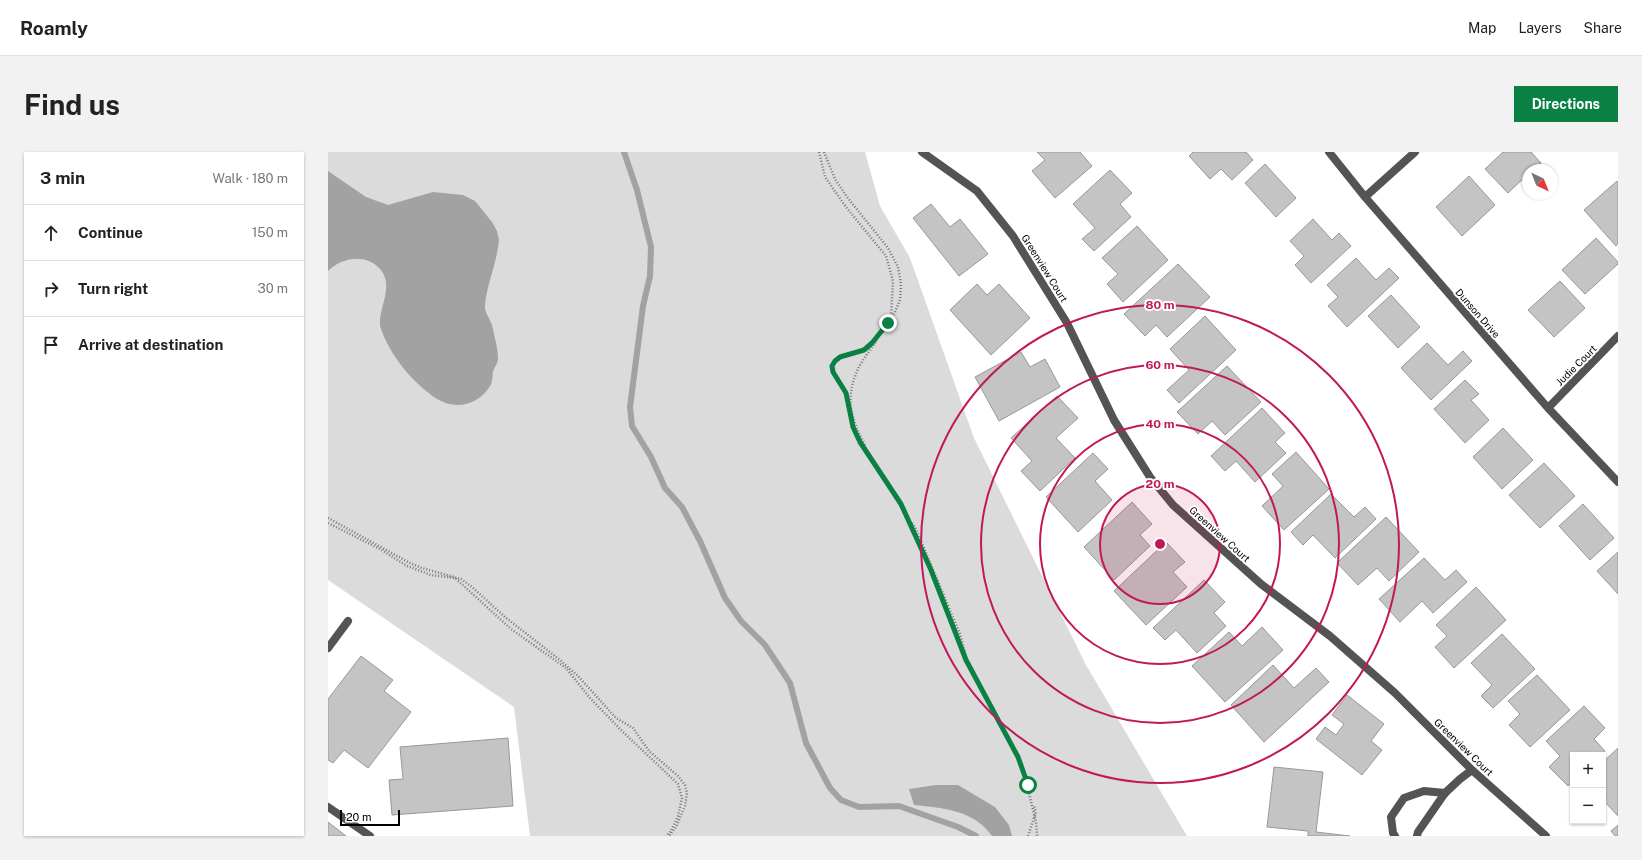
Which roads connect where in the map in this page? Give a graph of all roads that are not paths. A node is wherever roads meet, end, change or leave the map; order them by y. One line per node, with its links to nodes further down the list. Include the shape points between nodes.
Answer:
1 (922, 152): 10 (street, Greenview Court, via 977,191 1013,236 1067,323 1114,420 1150,477 1173,505 1261,584 1330,636 1395,693)
2 (1330, 152): 4 (street, Dunson Drive)
3 (1415, 152): 4 (street)
4 (1365, 197): 6 (street, Dunson Drive)
5 (1618, 336): 6 (street, Judie Court)
6 (1548, 408): 7 (street, Dunson Drive)
7 (1618, 482)
8 (348, 621): 9 (street)
9 (328, 648)
10 (1472, 770): 11 (street); 16 (street, Greenview Court)
11 (1445, 793): 14 (street, via 1424,791 1404,798 1391,817); 15 (street)
12 (328, 807): 13 (street)
13 (370, 836)
14 (1395, 836)
15 (1417, 836)
16 (1546, 836)

